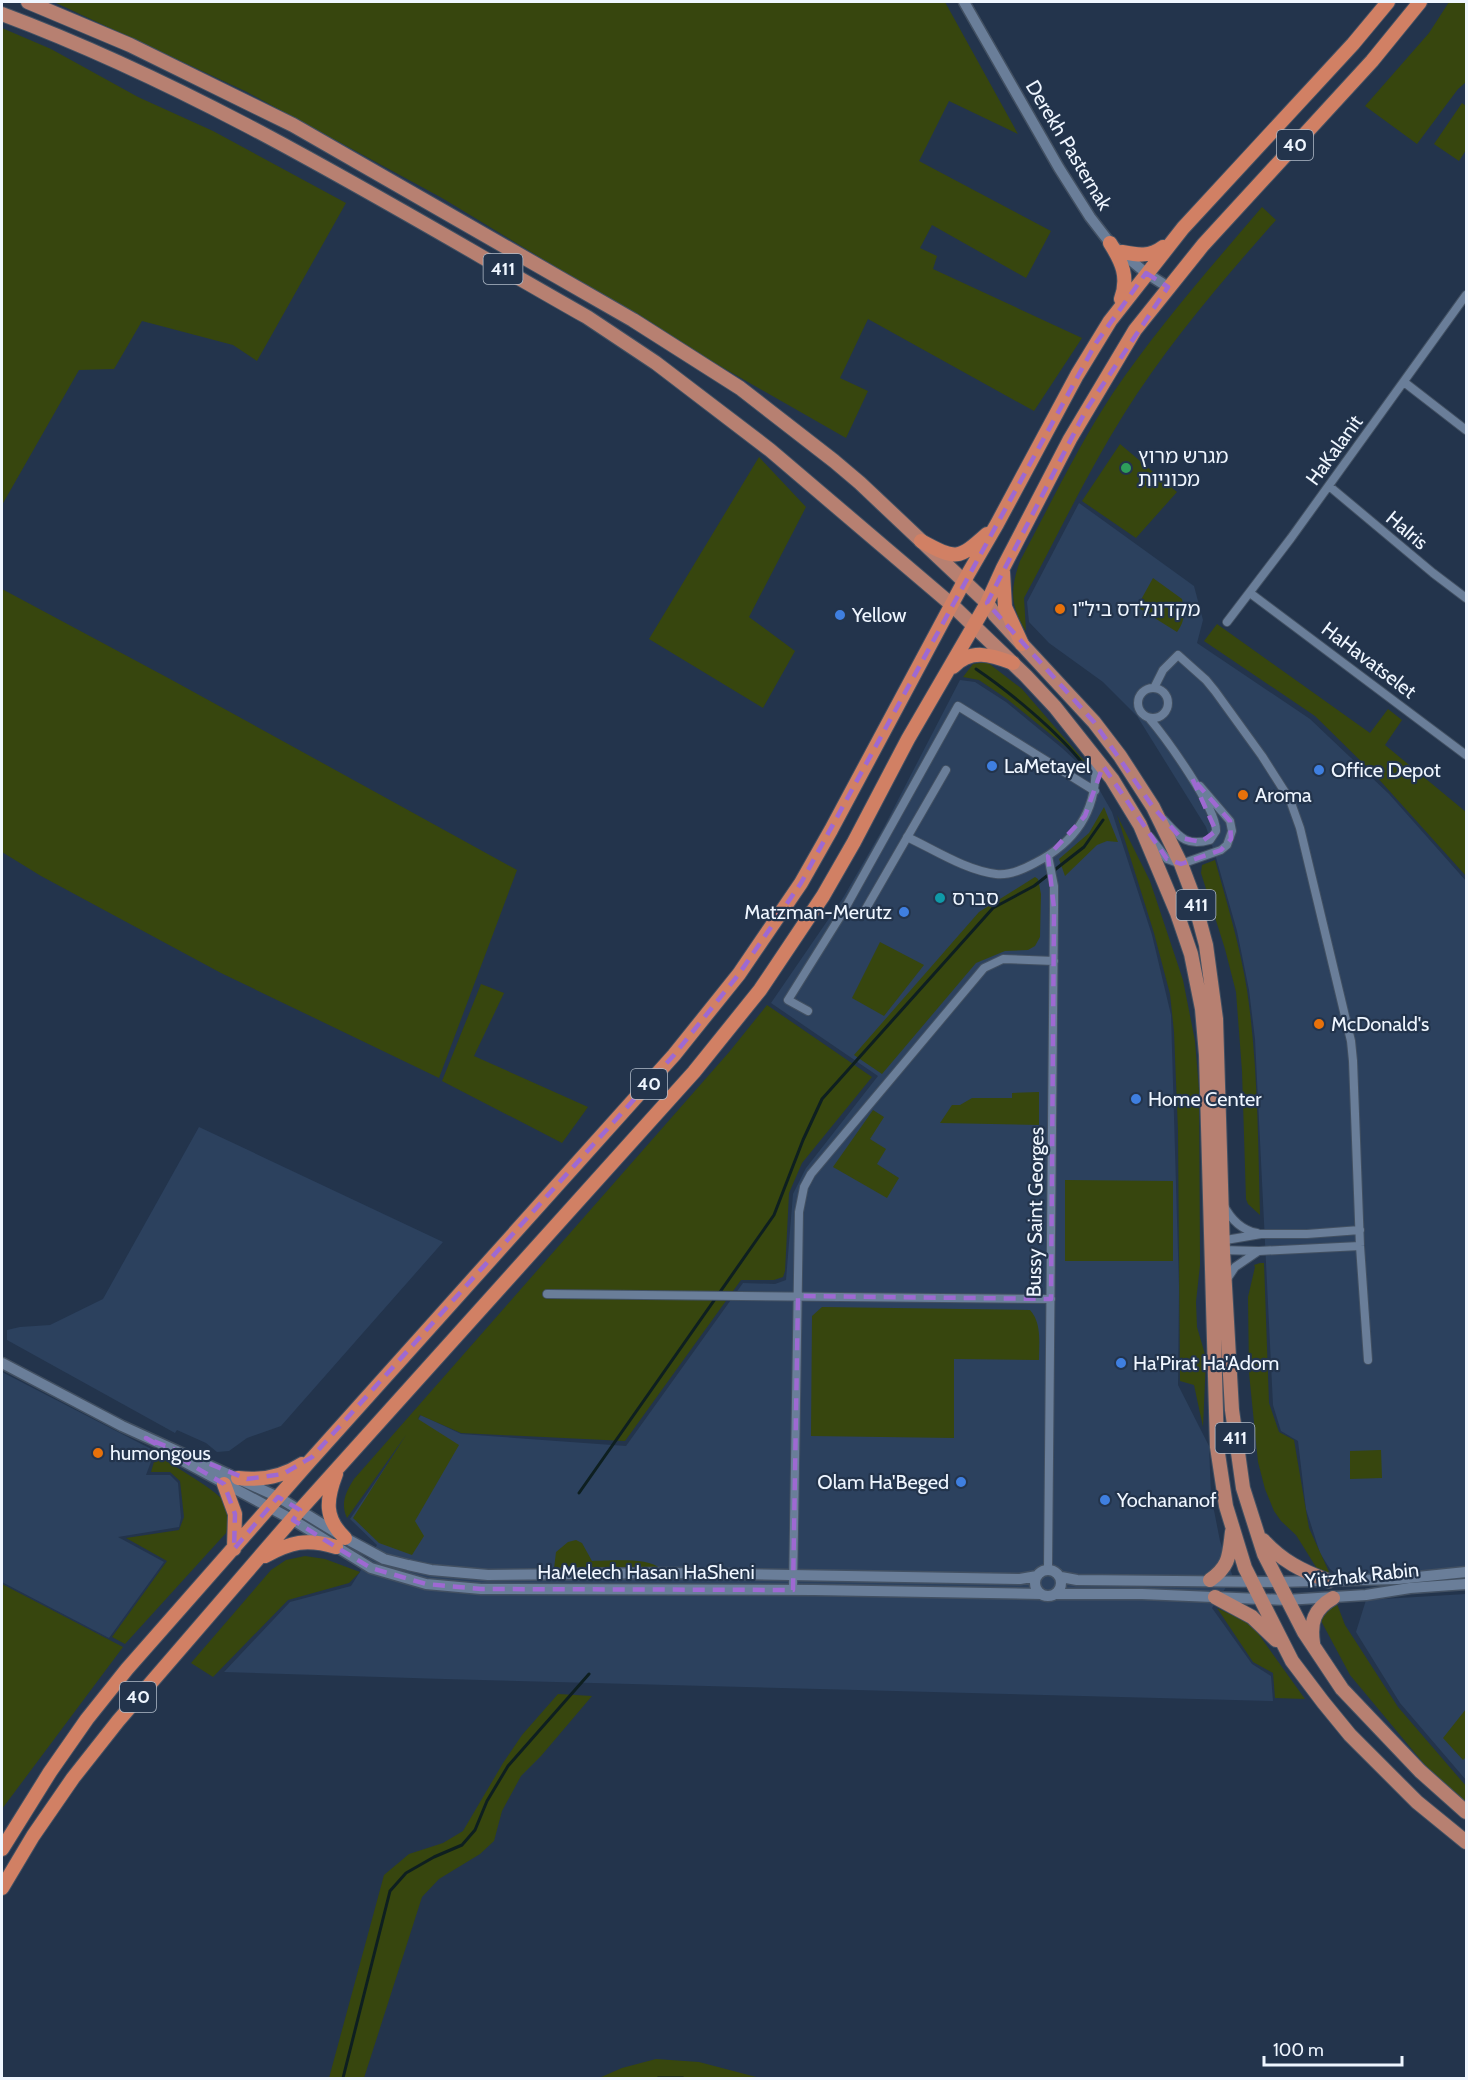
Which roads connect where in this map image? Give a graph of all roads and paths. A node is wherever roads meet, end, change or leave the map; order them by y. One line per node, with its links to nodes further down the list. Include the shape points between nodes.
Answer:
1 (28, 2): 17 (main road, 411, via 140,50 293,125 633,320 759,402 860,483)
2 (964, 2): 7 (street, Derekh Pasternak, via 1059,168)
3 (1388, 2): 6 (highway, 40)
4 (1420, 2): 10 (highway, 40, via 1372,61)
5 (2, 14): 23 (main road, 411, via 121,64 274,139 587,317 657,363 770,450)
6 (1176, 236): 8 (highway, via 1148,255); 9 (highway, 40)
7 (1110, 243): 8 (street, Derekh Pasternak); 12 (highway, via 1121,261 1126,282)
8 (1122, 252): 9 (street, Derekh Pasternak)
9 (1146, 273): 10 (street, Derekh Pasternak); 12 (highway, 40)
10 (1168, 287): 18 (highway, 40, via 1135,330 1086,410)
11 (1467, 295): 13 (street, HaKalanit)
12 (1118, 309): 16 (highway, 40, via 1077,375)
13 (1404, 382): 14 (street); 15 (street, HaKalanit)
14 (1467, 430)
15 (1329, 486): 20 (street, HaKalanit); 21 (street, HaIris, via 1432,573)
16 (997, 524): 17 (highway, via 967,552 958,555 952,556); 19 (highway, 40)
17 (921, 541): 19 (main road, 411)
18 (1003, 568): 22 (highway, 40); 26 (highway, via 1005,607)
19 (965, 582): 22 (main road, 411); 23 (highway, 40)
20 (1250, 593): 24 (street, HaKalanit); 33 (street, HaHavatselet)
21 (1467, 597)
22 (987, 603): 25 (highway, 40); 26 (main road, 411)
23 (952, 605): 25 (main road, 411); 59 (highway, 40, via 801,883 739,974 674,1055)
24 (1227, 622)
25 (974, 627): 27 (main road, 411); 28 (highway, 40)
26 (1022, 644): 38 (main road, 411, via 1108,739)
27 (1013, 663): 28 (highway, via 975,654 958,661); 34 (main road, 411)
28 (945, 675): 60 (highway, 40, via 823,896 760,990 694,1072)
29 (1154, 688): 30 (street, via 1166,696 1168,706); 31 (street, via 1141,693 1137,703 1140,713); 47 (street, via 1163,670 1178,655 1206,680 1284,788 1296,815 1351,1041)
30 (1164, 714): 31 (street); 32 (street, via 1162,722)
31 (1149, 718): 32 (street)
32 (1169, 744): 36 (street)
33 (1467, 755)
34 (1095, 756): 37 (street); 39 (main road, 411)
35 (946, 770): 40 (street)
36 (1192, 778): 38 (street, via 1216,825 1210,840 1192,842 1181,838); 42 (street, via 1230,821 1231,839 1221,850)
37 (1095, 791): 41 (street, via 1075,832); 45 (street, via 958,706 843,912 788,1000)
38 (1153, 807): 42 (main road, 411)
39 (1140, 825): 42 (street, via 1167,858); 49 (main road, 411, via 1181,924 1200,1000)
40 (907, 837): 41 (street, via 995,874 1015,872); 43 (street)
41 (1049, 858): 44 (street, Bussy Saint Georges, via 1054,886)
42 (1181, 864): 46 (main road, 411, via 1204,936 1214,994)
43 (864, 912)
44 (1054, 962): 54 (street, via 1003,959 984,968 811,1174 800,1206); 55 (street, Bussy Saint Georges)
45 (808, 1011)
46 (1222, 1202): 48 (street, via 1238,1224); 49 (main road, 411)
47 (1360, 1230): 48 (street); 50 (street)
48 (1261, 1234): 49 (street)
49 (1219, 1246): 51 (street); 52 (main road, 411); 65 (main road, 411, via 1217,1447)
50 (1360, 1246): 51 (street); 56 (street)
51 (1259, 1251): 52 (street, via 1235,1267)
52 (1225, 1288): 66 (main road, 411, via 1235,1441)
53 (547, 1294): 54 (street)
54 (798, 1296): 55 (street); 72 (street)
55 (1051, 1299): 70 (street, Bussy Saint Georges)
56 (1368, 1360)
57 (2, 1363): 58 (street)
58 (147, 1438): 61 (street); 62 (street)
59 (318, 1452): 61 (highway, via 283,1474 265,1479); 63 (highway, 40)
60 (339, 1467): 64 (highway, 40); 67 (highway, via 332,1483 329,1510)
61 (238, 1478): 63 (street)
62 (224, 1484): 63 (street); 68 (highway, via 235,1514)
63 (274, 1502): 64 (street, HaMelech Hasan HaSheni); 68 (highway, 40)
64 (296, 1515): 67 (street, HaMelech Hasan HaSheni); 69 (highway, 40)
65 (1233, 1527): 75 (main road, via 1228,1561); 77 (main road, 411)
66 (1256, 1533): 76 (main road, via 1283,1560); 78 (main road, 411)
67 (340, 1543): 69 (highway, via 292,1543); 72 (street, HaMelech Hasan HaSheni, via 431,1570 488,1575); 80 (street, HaMelech Hasan HaSheni, via 371,1568 426,1584 467,1588)
68 (234, 1549): 91 (highway, 40, via 89,1717)
69 (254, 1565): 92 (highway, 40, via 73,1778)
70 (1048, 1569): 73 (street); 74 (street)
71 (1467, 1572): 76 (street, Yitzhak Rabin)
72 (793, 1575): 73 (street, HaMelech Hasan HaSheni, via 1012,1579); 80 (street)
73 (1037, 1576): 81 (street, via 1036,1587)
74 (1060, 1577): 75 (street); 82 (street, via 1062,1586)
75 (1210, 1580): 77 (street)
76 (1329, 1581): 78 (street, Yitzhak Rabin)
77 (1251, 1582): 78 (street); 85 (main road, 411)
78 (1277, 1582): 86 (main road, 411)
79 (1467, 1584): 84 (street, Yitzhak Rabin)
80 (793, 1590): 81 (street, HaMelech Hasan HaSheni)
81 (1041, 1594): 82 (street)
82 (1056, 1594): 83 (street)
83 (1215, 1597): 85 (street); 88 (main road, via 1252,1617)
84 (1333, 1598): 86 (street, Yitzhak Rabin); 87 (main road, via 1315,1612)
85 (1261, 1599): 86 (street, Yitzhak Rabin); 88 (main road, 411)
86 (1286, 1600): 87 (main road, 411)
87 (1314, 1648): 89 (main road, 411, via 1342,1689 1379,1730)
88 (1287, 1652): 90 (main road, 411, via 1350,1735 1417,1802)
89 (1467, 1812)
90 (1467, 1842)
91 (2, 1849)
92 (2, 1888)

